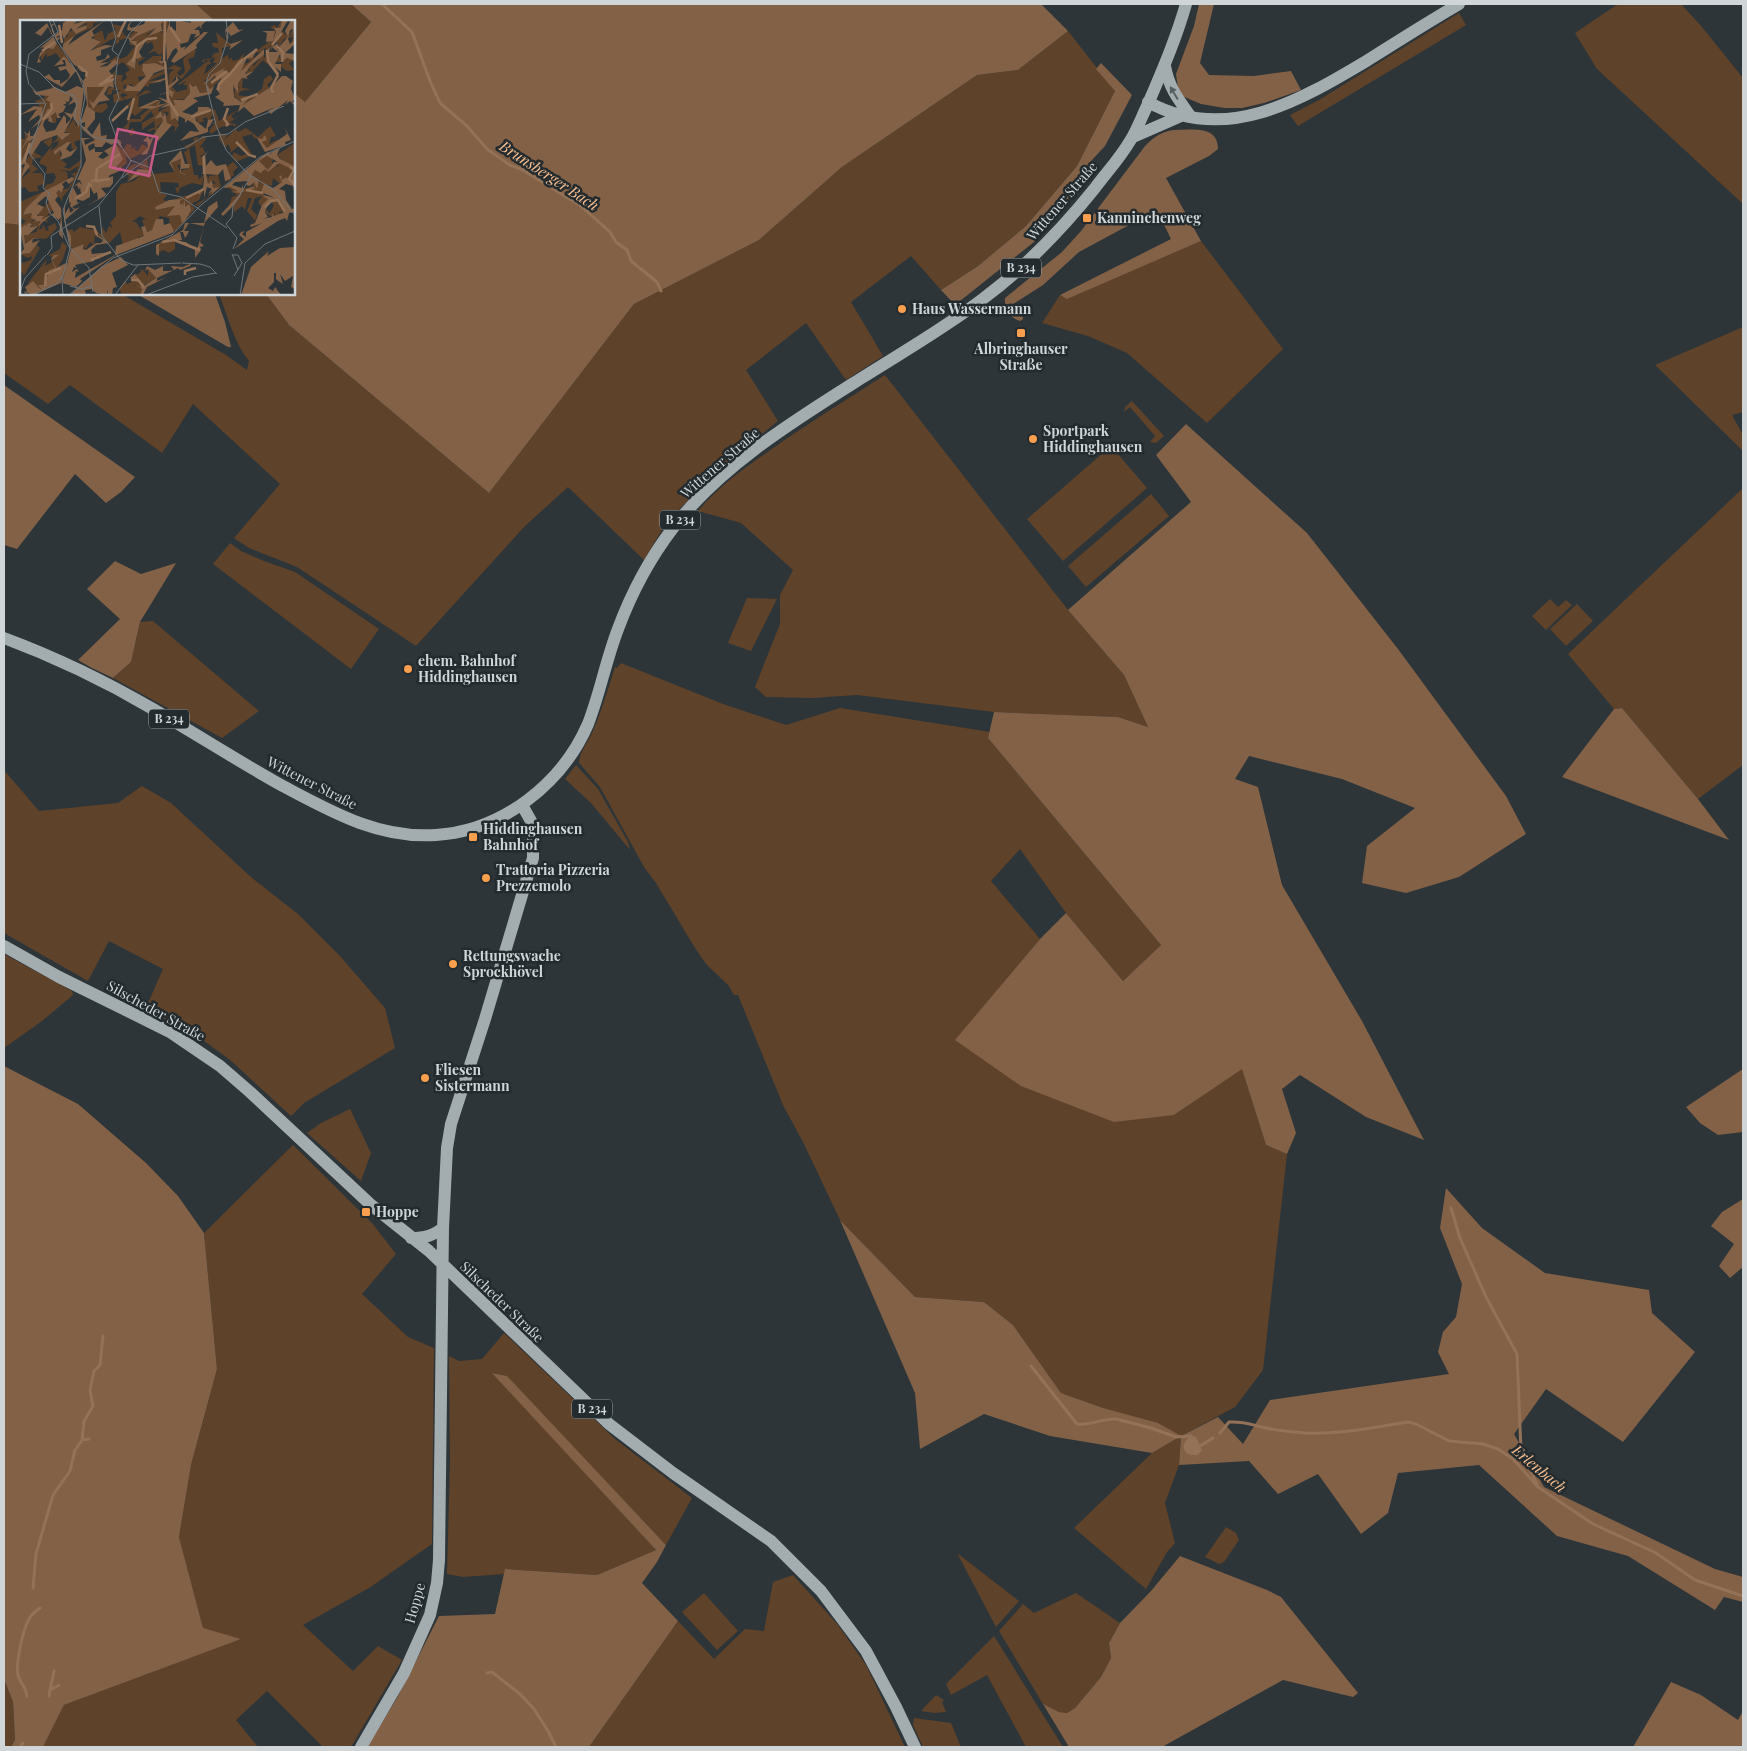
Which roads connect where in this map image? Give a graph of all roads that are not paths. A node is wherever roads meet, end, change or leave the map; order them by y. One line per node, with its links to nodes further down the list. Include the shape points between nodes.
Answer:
1 (1186, 4): 3 (main road, B 234)
2 (1459, 4): 5 (main road, via 1318,90 1290,103 1243,117)
3 (1165, 66): 4 (main road, B 234); 5 (main road, one-way to 3, via 1172,92)
4 (1148, 102): 5 (main road); 6 (main road, Wittener Straße / B 234)
5 (1186, 116): 6 (main road)
6 (1133, 137): 8 (main road, Wittener Straße / B 234, via 1062,229 984,299 820,404 751,452 704,493 673,528 643,574 618,629 590,718 571,756 549,783)
7 (4, 638): 8 (main road, Wittener Straße / B 234, via 106,684 329,811 373,828 395,833 437,835 489,823)
8 (522, 805): 10 (main road, Hoppe, via 533,829 533,858 451,1124 446,1148)
9 (4, 946): 11 (main road, Silscheder Straße / B 234, via 198,1050 250,1092)
10 (443, 1228): 11 (main road, via 425,1238); 12 (main road, Hoppe)
11 (411, 1238): 12 (main road, Silscheder Straße / B 234)
12 (443, 1265): 13 (main road, Hoppe, via 437,1583 430,1615 404,1673); 14 (main road, Silscheder Straße / B 234, via 609,1424 771,1541 821,1591 866,1651)
13 (361, 1747)
14 (914, 1747)

